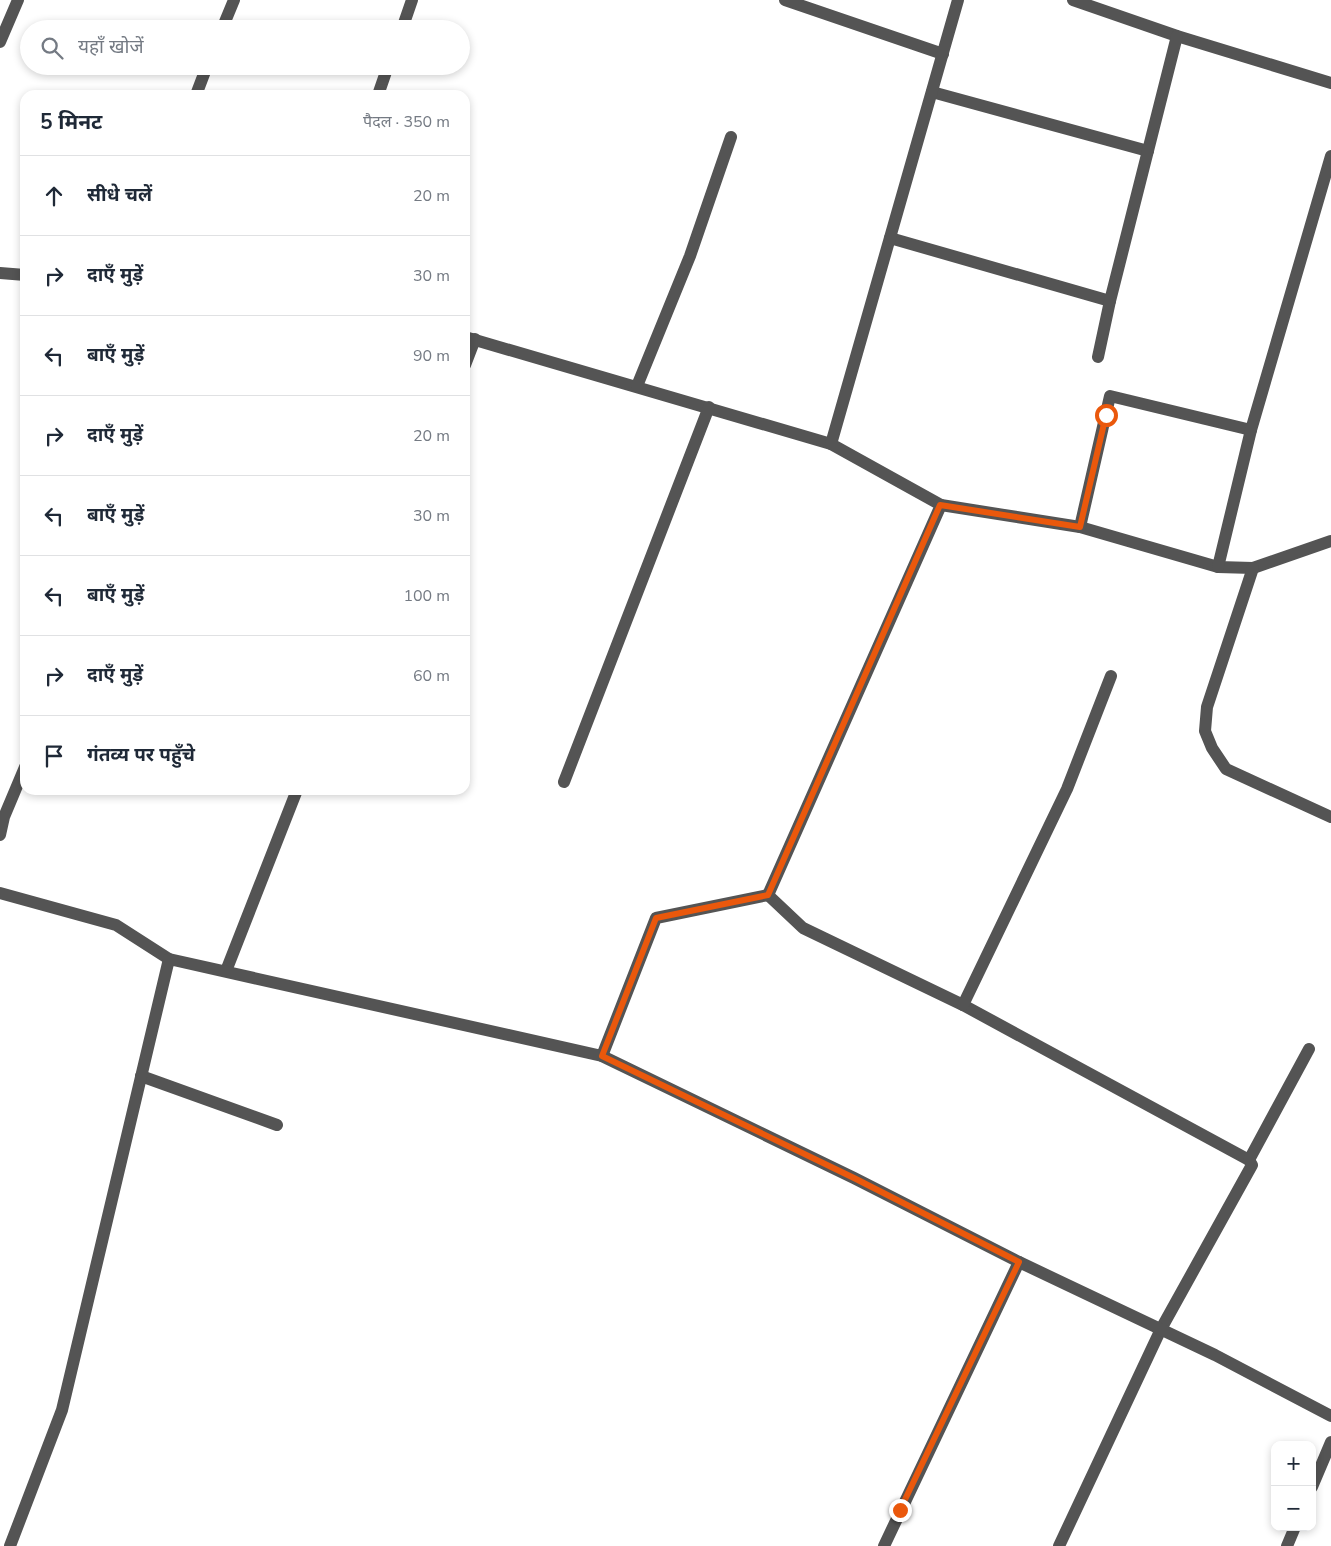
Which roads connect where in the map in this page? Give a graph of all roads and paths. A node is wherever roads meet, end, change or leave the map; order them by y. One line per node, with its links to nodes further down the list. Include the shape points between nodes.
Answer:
1 (18, 0): 10 (street)
2 (234, 0): 7 (street)
3 (412, 0): 8 (street)
4 (785, 0): 11 (street)
5 (958, 0): 11 (street)
6 (1073, 0): 9 (street)
7 (226, 20)
8 (405, 20)
9 (1177, 36): 14 (street); 19 (street)
10 (0, 42)
11 (943, 54): 17 (street)
12 (204, 75): 15 (street)
13 (385, 75): 16 (street)
14 (1331, 83)
15 (198, 90)
16 (380, 90)
17 (932, 92): 19 (street); 21 (street)
18 (731, 137): 27 (street, via 690,256)
19 (1148, 150): 24 (street)
20 (1331, 156): 29 (street)
21 (890, 238): 24 (street); 30 (street)
22 (1, 275): 23 (street)
23 (20, 275)
24 (1110, 301): 26 (street)
25 (470, 338): 27 (street)
26 (1098, 357)
27 (637, 386): 28 (street)
28 (709, 407): 30 (street); 38 (street)
29 (1251, 430): 32 (street, via 1110,396); 34 (street)
30 (831, 444): 31 (street)
31 (940, 505): 32 (street); 44 (street)
32 (1080, 527): 34 (street)
33 (1331, 541): 35 (street)
34 (1218, 567): 35 (street)
35 (1252, 568): 41 (street, via 1207,707 1205,731 1226,770)
36 (1111, 676): 47 (street, via 1066,789)
37 (20, 778): 40 (street)
38 (564, 782)
39 (295, 795): 46 (street)
40 (2, 816): 42 (street)
41 (1331, 817)
42 (0, 835)
43 (0, 893): 45 (street, via 116,925)
44 (768, 895): 47 (street, via 802,928); 49 (street, via 656,918)
45 (169, 959): 46 (street); 50 (street)
46 (226, 972): 49 (street)
47 (963, 1005): 52 (street)
48 (1309, 1049): 52 (street)
49 (602, 1056): 53 (street)
50 (141, 1076): 51 (street); 59 (street, via 62,1410)
51 (277, 1125)
52 (1249, 1160): 54 (street, via 1252,1164)
53 (1019, 1262): 54 (street); 60 (street)
54 (1161, 1329): 55 (street); 61 (street)
55 (1331, 1416)
56 (1331, 1442): 57 (street)
57 (1312, 1486)
58 (1293, 1531): 62 (street)
59 (10, 1546)
60 (884, 1546)
61 (1059, 1546)
62 (1287, 1546)

